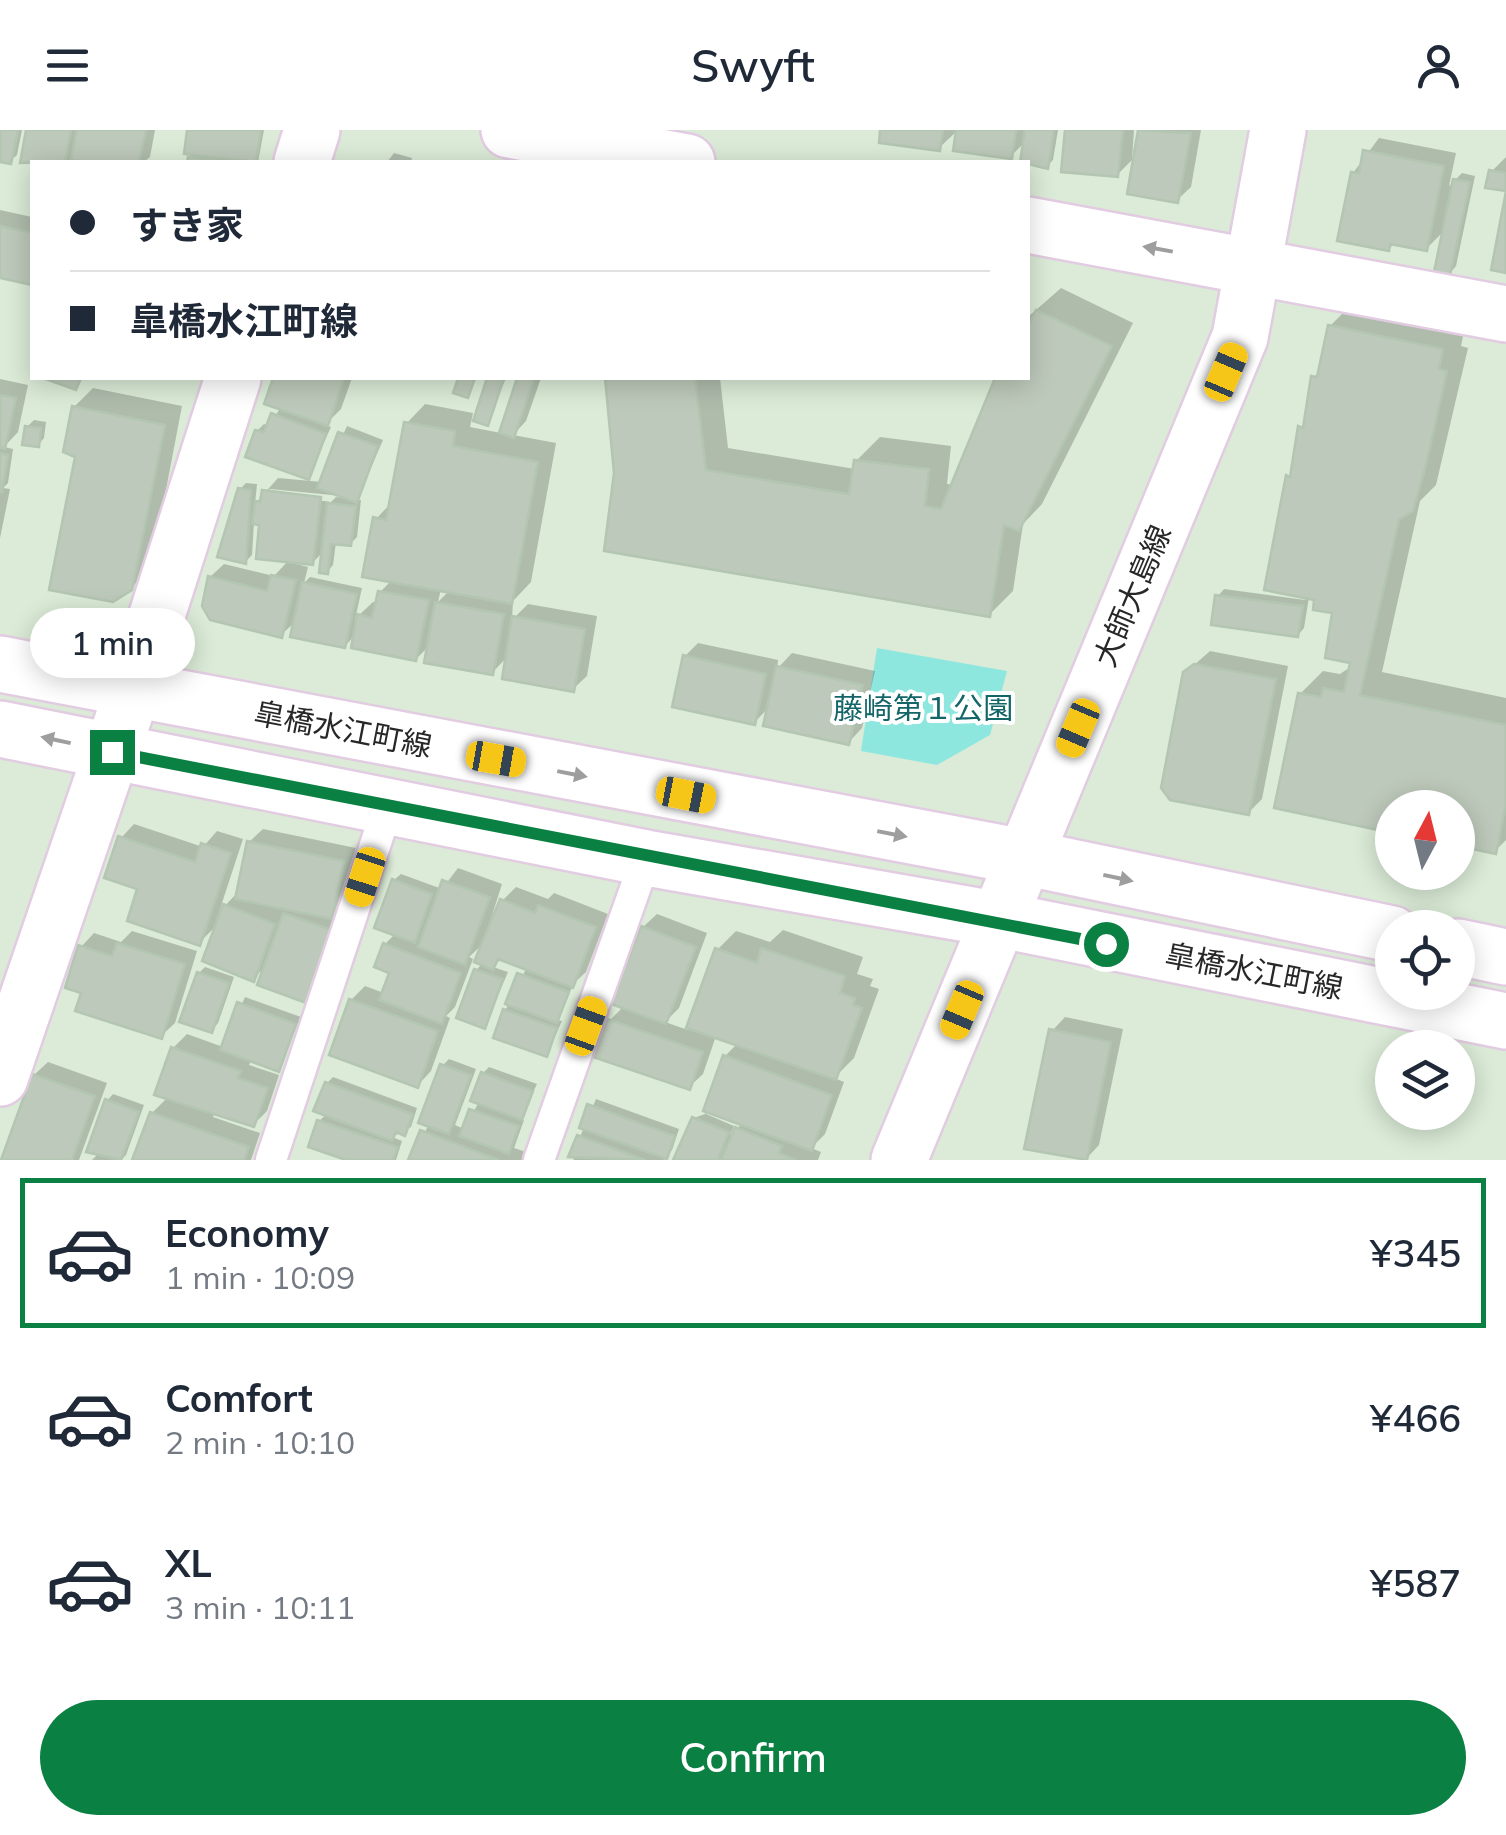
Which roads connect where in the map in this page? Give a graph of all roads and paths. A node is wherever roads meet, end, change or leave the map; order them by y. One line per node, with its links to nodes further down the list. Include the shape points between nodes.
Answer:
1 (312, 130): 4 (street)
2 (510, 130): 5 (street)
3 (1278, 130): 7 (street, 大師大島線)
4 (303, 160)
5 (676, 160)
6 (1030, 225): 7 (street, one-way to 6)
7 (1254, 266): 8 (street); 16 (street, 大師大島線, via 1240,336)
8 (1506, 314)
9 (232, 380): 11 (street)
10 (0, 664): 11 (street, 皐橋水江町線)
11 (133, 690): 13 (street); 16 (street, 皐橋水江町線, one-way to 16)
12 (0, 729): 13 (street, 皐橋水江町線, one-way to 12)
13 (112, 752): 14 (street, 皐橋水江町線); 22 (street)
14 (388, 806): 15 (street, 皐橋水江町線); 23 (lane)
15 (646, 858): 17 (street, 皐橋水江町線); 24 (lane)
16 (1023, 858): 17 (street, 大師大島線); 18 (street, 皐橋水江町線, one-way to 18)
17 (1000, 920): 21 (street, 皐橋水江町線); 25 (street, 大師大島線)
18 (1375, 930)
19 (1475, 951): 20 (street)
20 (1506, 957)
21 (1506, 1021)
22 (0, 1078)
23 (271, 1160)
24 (538, 1160)
25 (899, 1160)

